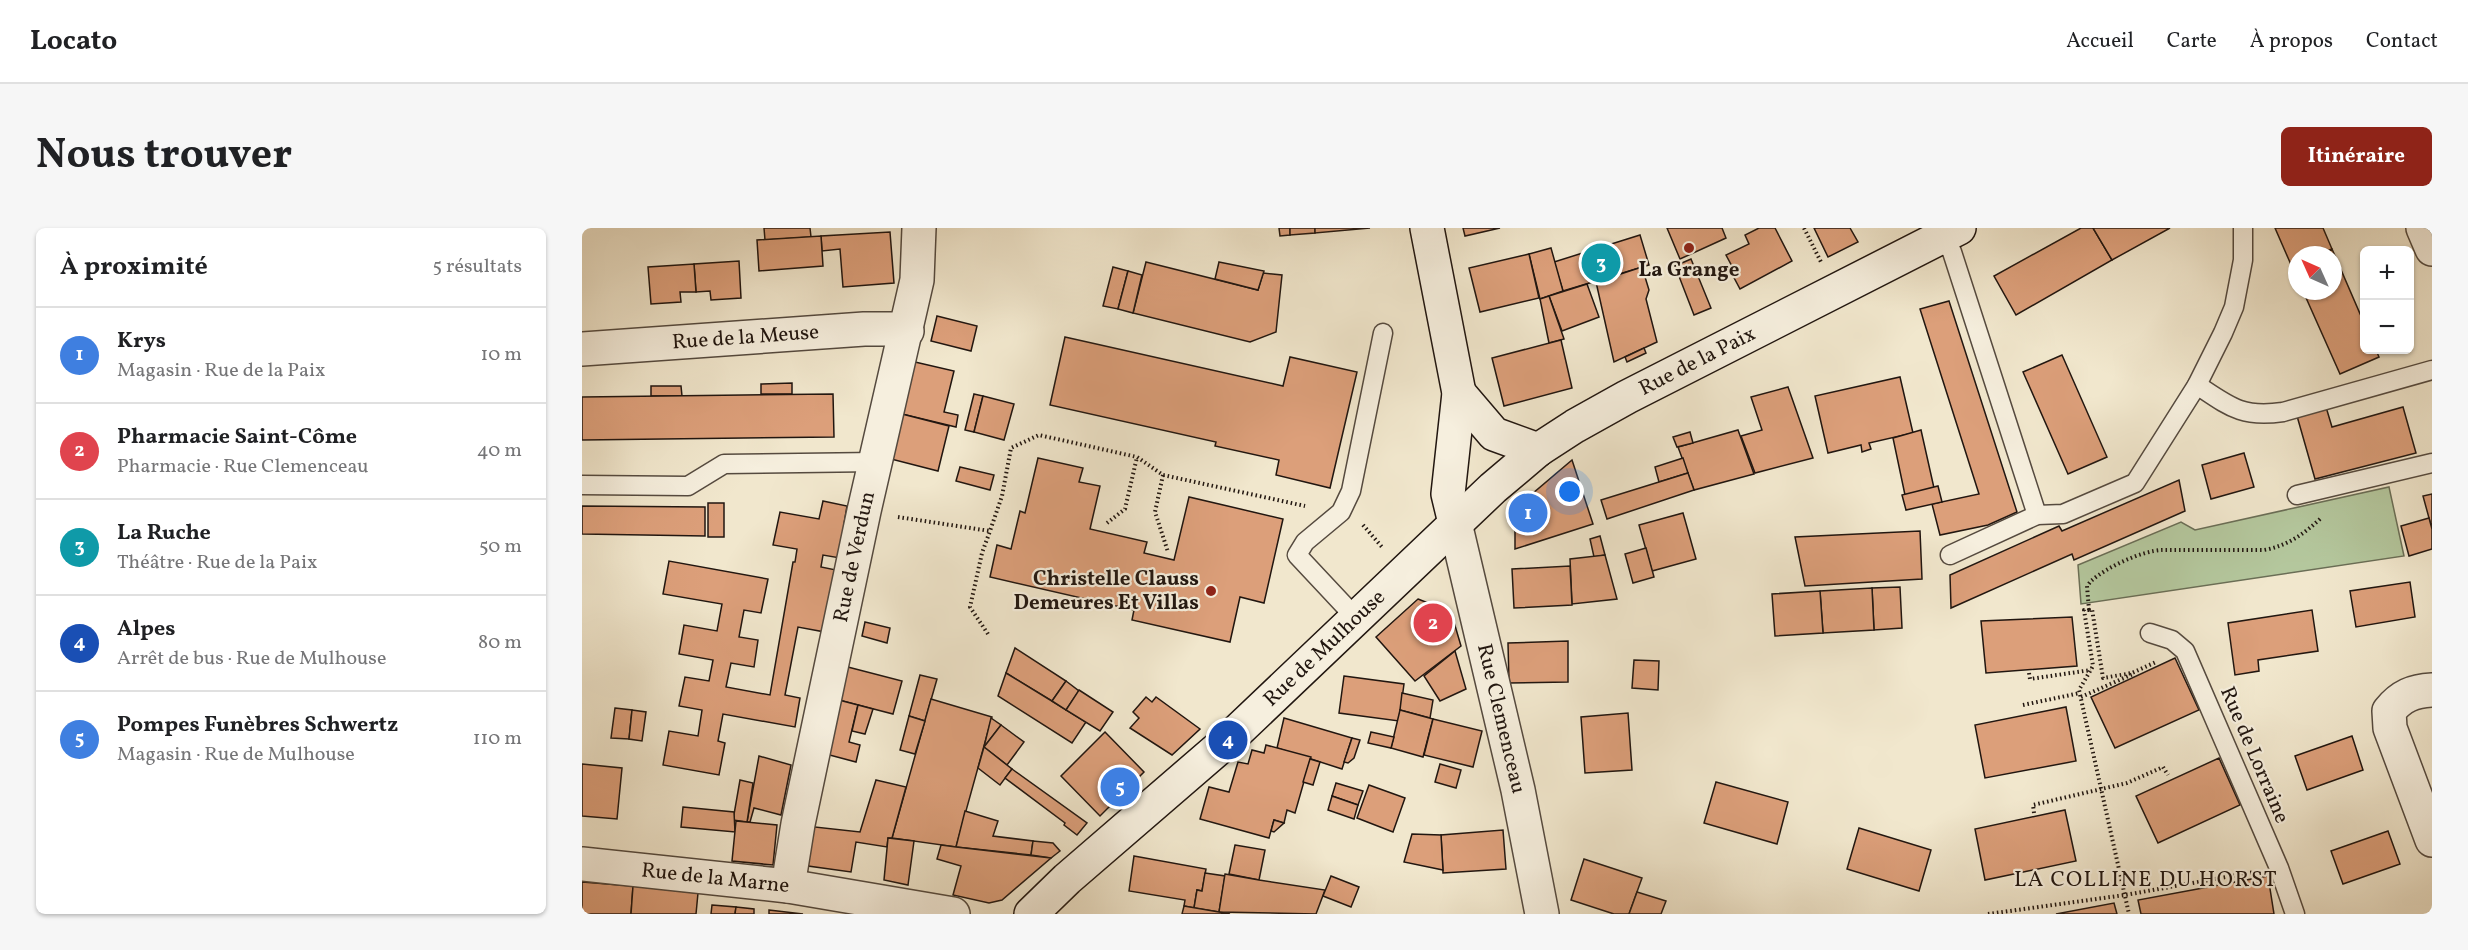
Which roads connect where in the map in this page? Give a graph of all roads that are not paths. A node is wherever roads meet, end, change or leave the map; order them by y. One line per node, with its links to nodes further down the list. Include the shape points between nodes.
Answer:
1 (919, 228): 7 (street, Rue de Verdun, via 917,280)
2 (1427, 228): 12 (street)
3 (2243, 228): 11 (lane, via 2243,260 2234,307)
4 (2423, 228): 6 (street)
5 (1951, 233): 13 (street, Rue de la Paix, via 1627,397); 18 (lane, via 1952,252)
6 (2432, 249)
7 (907, 331): 9 (street, Rue de la Meuse, via 864,329); 14 (street, Rue de Verdun)
8 (1383, 333): 21 (lane, via 1352,491 1341,512 1305,542 1297,555)
9 (582, 349)
10 (2432, 370): 11 (lane, via 2265,415 2247,414)
11 (2197, 385): 18 (lane, via 2135,483 2064,514)
12 (1459, 393): 13 (street, via 1494,434); 19 (street, Rue Clemenceau, via 1448,494)
13 (1538, 450): 19 (street, Rue de la Paix)
14 (876, 462): 16 (lane, via 724,464 688,486); 26 (street, Rue de Verdun)
15 (2432, 462): 17 (lane)
16 (582, 485)
17 (2296, 495)
18 (2037, 515): 20 (lane)
19 (1455, 524): 21 (street, Rue de Mulhouse); 29 (street, Rue Clemenceau, via 1518,790)
20 (1950, 555)
21 (1356, 618): 28 (street, Rue de Mulhouse, via 1228,740)
22 (2150, 633): 30 (lane, Rue de Lorraine, via 2172,640 2185,651)
23 (2432, 690): 24 (street, via 2400,697 2389,711 2390,728)
24 (2432, 840)
25 (582, 864): 26 (street, Rue de la Marne)
26 (788, 886): 27 (street, Rue de la Marne)
27 (952, 914)
28 (1031, 914)
29 (1542, 914)
30 (2295, 914)

